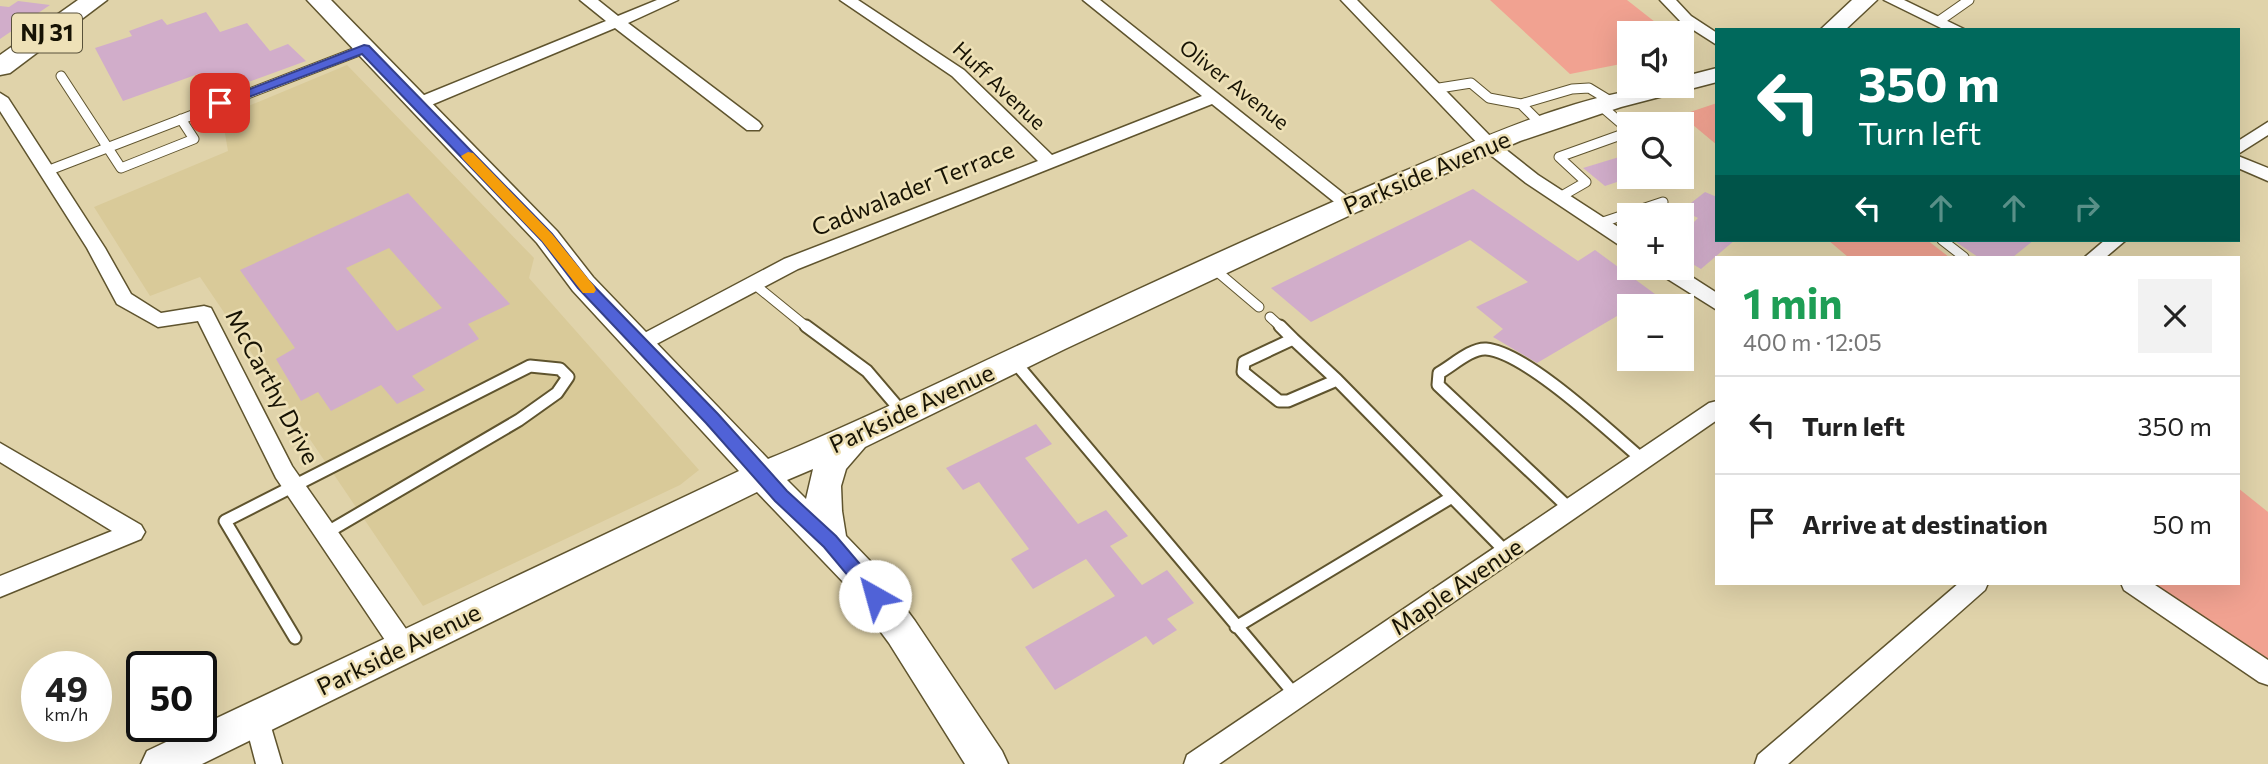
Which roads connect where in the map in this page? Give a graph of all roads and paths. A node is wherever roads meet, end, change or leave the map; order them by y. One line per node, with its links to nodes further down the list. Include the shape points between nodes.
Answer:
1 (94, 0): 18 (main road, NJ 31)
2 (318, 0): 17 (main road)
3 (588, 0): 13 (street)
4 (670, 0): 13 (street)
5 (848, 0): 38 (street, Huff Avenue, via 958,73)
6 (1091, 0): 24 (street, Oliver Avenue)
7 (1349, 0): 22 (street)
8 (1668, 0): 16 (street)
9 (1866, 0): 14 (main road)
10 (1892, 0): 12 (street)
11 (1969, 0): 12 (lane)
12 (1939, 21): 15 (street)
13 (617, 22): 26 (street); 32 (street)
14 (1833, 28)
15 (1954, 28)
16 (1715, 39)
17 (364, 49): 26 (main road); 30 (lane)
18 (0, 67)
19 (61, 76): 36 (lane)
20 (1715, 76): 21 (main road)
21 (1694, 81)
22 (1433, 89): 27 (lane, via 1471,83 1489,98); 35 (street)
23 (0, 98): 40 (street, McCarthy Drive)
24 (1213, 98): 38 (street, Cadwalader Terrace); 44 (street, Oliver Avenue)
25 (1630, 98): 28 (main road, Parkside Avenue)
26 (418, 104): 58 (main road, via 547,237 583,284)
27 (1521, 104): 28 (lane, via 1589,88); 31 (lane)
28 (1607, 104): 29 (lane); 31 (main road, Parkside Avenue)
29 (1617, 116)
30 (181, 119): 36 (lane); 36 (lane, via 194,139 121,168)
31 (1542, 125): 35 (main road, Parkside Avenue)
32 (753, 126)
33 (2268, 127): 37 (street)
34 (1617, 135): 42 (lane, via 1559,156 1586,182)
35 (1489, 145): 42 (street); 44 (main road, Parkside Avenue)
36 (107, 147): 40 (lane)
37 (2240, 148)
38 (1048, 161): 53 (street, Cadwalader Terrace, via 791,264)
39 (2240, 162): 41 (street)
40 (47, 171): 67 (street, McCarthy Drive, via 124,299 158,320 204,313)
41 (2268, 175)
42 (1560, 197): 45 (street)
43 (1662, 202): 45 (lane)
44 (1349, 205): 51 (main road, Parkside Avenue)
45 (1600, 223): 46 (street)
46 (1617, 235)
47 (1945, 242): 49 (lane)
48 (2114, 242): 50 (street)
49 (1963, 256)
50 (2095, 256)
51 (1213, 268): 55 (lane); 59 (main road, Parkside Avenue)
52 (1683, 280): 54 (street)
53 (754, 284): 58 (street, Cadwalader Terrace); 62 (lane, via 867,371)
54 (1715, 302)
55 (1259, 307)
56 (1270, 317): 57 (lane)
57 (1293, 339): 60 (lane); 60 (lane, via 1244,362 1244,372 1279,401)
58 (640, 344): 66 (main road)
59 (1014, 361): 62 (main road, Parkside Avenue); 76 (lane)
60 (1337, 380): 68 (lane)
61 (1715, 411): 65 (street, Maple Avenue)
62 (904, 415): 63 (main road, Parkside Avenue)
63 (854, 438): 66 (main road, Parkside Avenue); 71 (main road, via 829,467 822,488)
64 (0, 451): 75 (street, via 133,532)
65 (1643, 460): 69 (street, Maple Avenue); 69 (lane, via 1499,351 1483,349 1439,373 1438,385)
66 (763, 475): 71 (main road); 78 (main road, Parkside Avenue)
67 (294, 486): 70 (street, McCarthy Drive); 70 (lane, via 530,366 560,369 568,377 557,393 519,420); 77 (lane, via 225,521)
68 (1452, 497): 72 (lane); 76 (lane)
69 (1570, 509): 72 (street, Maple Avenue)
70 (326, 533): 78 (street, McCarthy Drive)
71 (830, 542): 82 (main road, via 902,632)
72 (1507, 553): 80 (street, Maple Avenue)
73 (1974, 585): 86 (street)
74 (2136, 585): 79 (street)
75 (0, 587)
76 (1236, 627): 80 (lane)
77 (295, 638)
78 (404, 647): 81 (main road, Parkside Avenue)
79 (2268, 674)
80 (1296, 696): 85 (street, Maple Avenue)
81 (257, 718): 83 (main road, Parkside Avenue); 84 (street)
82 (984, 763)
83 (161, 764)
84 (269, 764)
85 (1197, 764)
86 (1768, 764)

